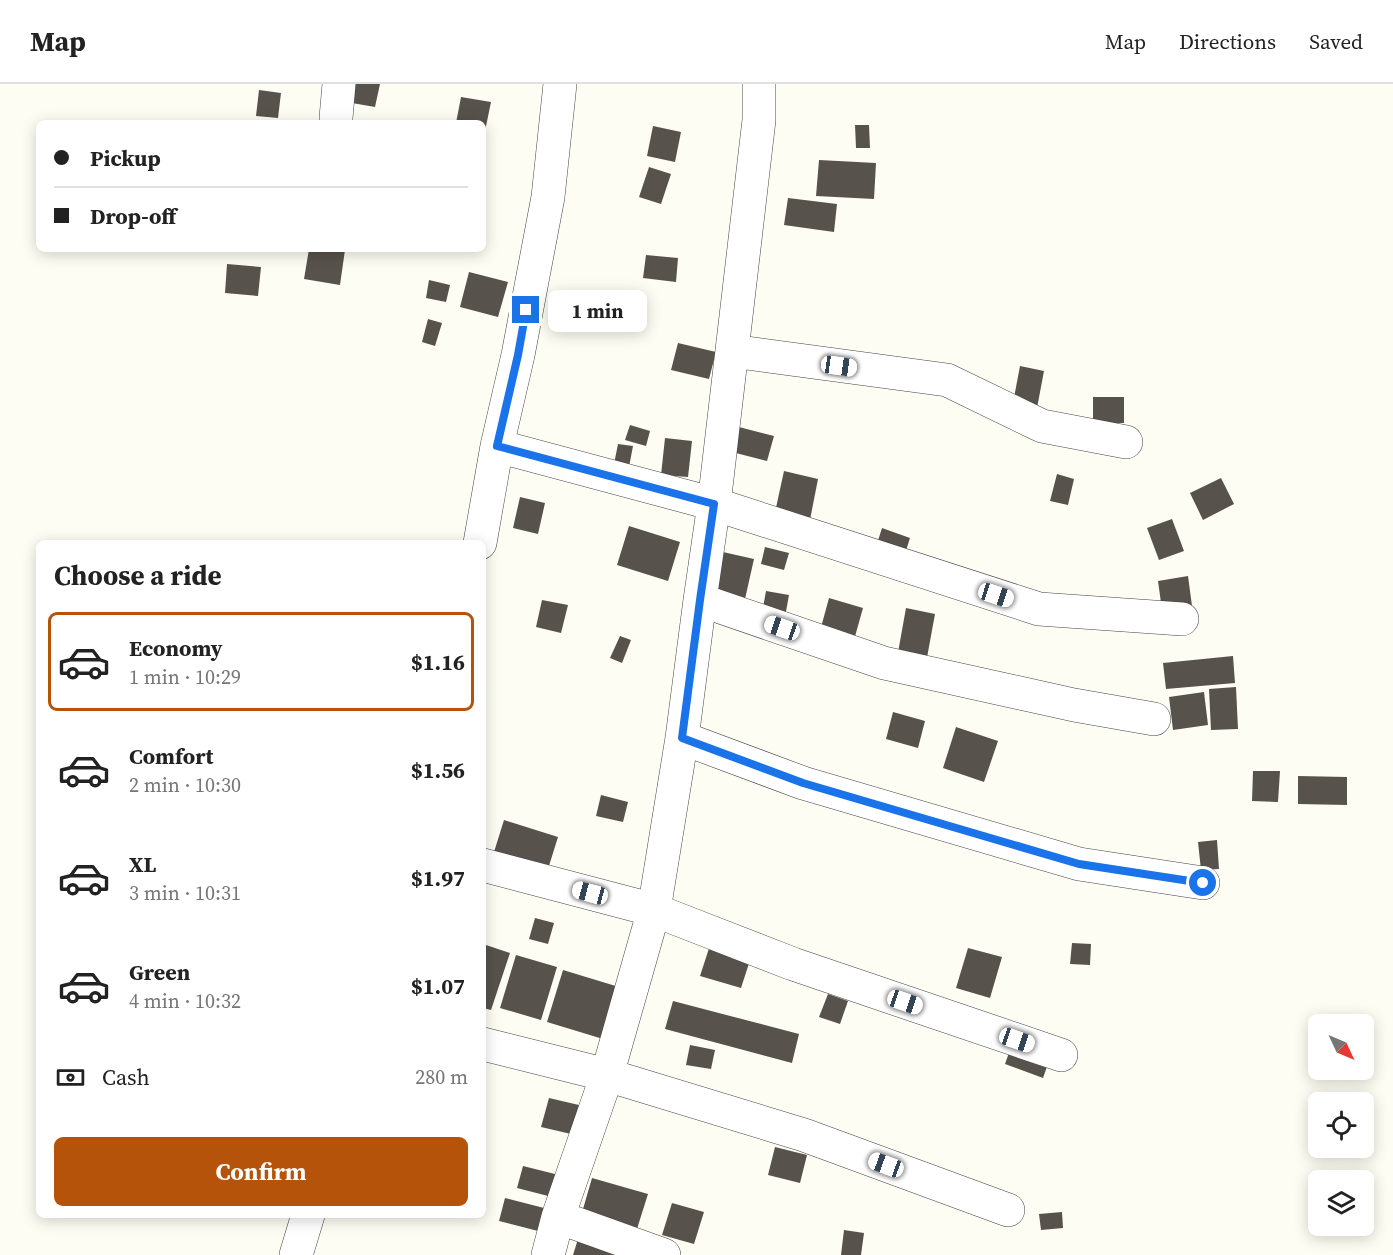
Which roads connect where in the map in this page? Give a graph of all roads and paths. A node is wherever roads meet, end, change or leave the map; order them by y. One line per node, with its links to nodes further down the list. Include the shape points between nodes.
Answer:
1 (339, 84): 4 (street)
2 (561, 84): 7 (street, via 548,197)
3 (759, 84): 5 (street, via 759,120)
4 (336, 118)
5 (732, 351): 6 (street, via 947,380 1042,426); 8 (street)
6 (1126, 442)
7 (497, 446): 8 (street); 9 (street)
8 (714, 504): 10 (street); 11 (street, via 1039,609)
9 (481, 540)
10 (700, 600): 12 (street, via 884,663); 13 (street)
11 (1182, 619)
12 (1154, 719)
13 (682, 738): 15 (street, via 803,783 1079,864); 16 (street)
14 (486, 866): 16 (street)
15 (1203, 883)
16 (654, 910): 18 (street, via 794,964); 19 (street)
17 (486, 1045): 19 (street)
18 (1061, 1055)
19 (606, 1075): 20 (street, via 804,1135); 21 (street)
20 (1008, 1210)
21 (558, 1217): 24 (street); 25 (street)
22 (307, 1218): 23 (street)
23 (296, 1255)
24 (548, 1255)
25 (664, 1255)

